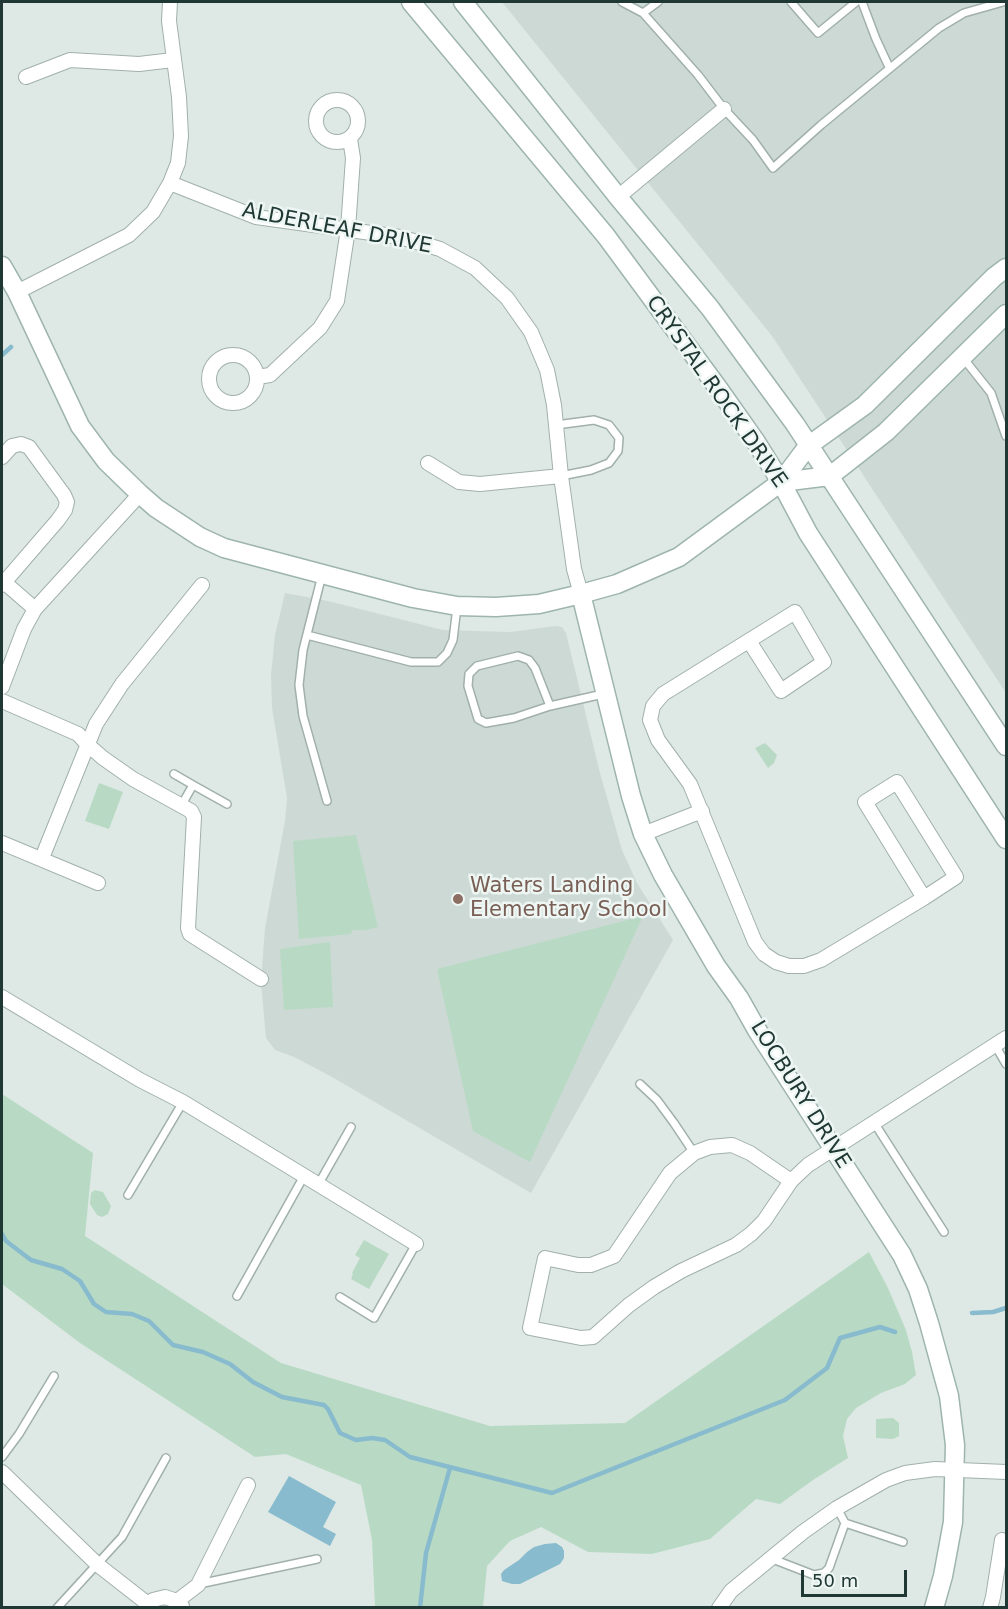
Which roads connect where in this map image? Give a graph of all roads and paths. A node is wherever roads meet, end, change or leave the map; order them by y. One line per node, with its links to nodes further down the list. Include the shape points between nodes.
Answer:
1 (170, 2): 11 (street)
2 (411, 2): 32 (street, CRYSTAL ROCK DRIVE, via 606,236 725,397)
3 (463, 2): 17 (street, CRYSTAL ROCK DRIVE)
4 (622, 2): 10 (lane)
5 (658, 2): 10 (lane)
6 (791, 2): 7 (lane, via 818,33)
7 (856, 2)
8 (862, 2): 12 (lane)
9 (1003, 2): 12 (lane, via 964,13)
10 (644, 13): 14 (lane)
11 (173, 60): 13 (street, via 139,64 70,60); 16 (street, via 181,136 178,163)
12 (889, 68): 14 (lane, via 772,168)
13 (26, 77)
14 (724, 109): 17 (street)
15 (350, 139): 18 (street, via 353,158)
16 (170, 183): 18 (street, ALDERLEAF DRIVE, via 256,217); 21 (street, via 153,212 129,235)
17 (618, 198): 27 (street, CRYSTAL ROCK DRIVE, via 710,308)
18 (348, 229): 24 (street, via 337,301 320,328 270,375); 25 (street, ALDERLEAF DRIVE, via 400,237 440,249 475,268 507,298 531,332 547,370)
19 (2, 266): 21 (street)
20 (1006, 268): 27 (street, via 865,405)
21 (17, 292): 33 (street, via 80,426 106,461)
22 (1006, 314): 23 (street)
23 (962, 357): 26 (lane, via 991,393); 31 (street, via 886,432)
24 (257, 377)
25 (556, 425): 30 (street, ALDERLEAF DRIVE); 30 (lane, via 594,420 609,425 619,438 618,451 609,464)
26 (1006, 436)
27 (808, 446): 31 (street, CRYSTAL ROCK DRIVE); 32 (street)
28 (2, 457): 35 (street, via 12,446 30,447 67,502 58,520)
29 (428, 463): 30 (street, via 459,483)
30 (561, 476): 37 (street, ALDERLEAF DRIVE)
31 (830, 476): 32 (street); 47 (street, CRYSTAL ROCK DRIVE)
32 (780, 482): 37 (street, via 679,557 617,584); 55 (street, CRYSTAL ROCK DRIVE, via 808,533)
33 (140, 494): 34 (street, via 200,537 224,548); 39 (street)
34 (322, 575): 38 (street); 40 (lane)
35 (3, 584): 39 (street)
36 (201, 585): 46 (street, via 122,684 96,724)
37 (580, 594): 38 (street, via 540,604); 43 (street, LOCBURY DRIVE)
38 (457, 606): 40 (lane, via 453,640 438,662 411,662)
39 (35, 609): 42 (street)
40 (307, 635): 50 (lane, via 299,685 303,716)
41 (749, 641): 41 (street, via 780,691 824,662 795,612); 53 (street, via 663,694 652,706 651,720 658,740 690,784)
42 (2, 687)
43 (605, 693): 45 (lane); 54 (street, LOCBURY DRIVE)
44 (2, 701): 46 (street, via 78,734)
45 (550, 706): 45 (lane, via 529,660 518,657 477,666 469,674 468,686 478,719 486,723)
46 (88, 745): 52 (street, via 132,779); 57 (street)
47 (1006, 746)
48 (174, 774): 49 (lane)
49 (193, 785): 51 (lane); 52 (lane)
50 (327, 801)
51 (227, 804)
52 (181, 807): 60 (street, via 195,817 190,934)
53 (702, 811): 54 (street); 59 (street, via 755,942 776,962 804,966 821,960)
54 (644, 834): 68 (street, LOCBURY DRIVE, via 711,957)
55 (1006, 839)
56 (2, 843): 57 (street)
57 (42, 858): 58 (street)
58 (98, 883)
59 (924, 898): 59 (street, via 956,877 897,782 864,802)
60 (261, 979)
61 (2, 997): 65 (street)
62 (1001, 1042): 63 (lane); 66 (street)
63 (1006, 1064)
64 (640, 1084): 69 (lane)
65 (183, 1102): 70 (street); 73 (lane)
66 (875, 1124): 68 (street); 74 (lane)
67 (351, 1127): 72 (lane)
68 (834, 1148): 71 (street); 81 (street, LOCBURY DRIVE, via 902,1255 918,1289 949,1395)
69 (694, 1153): 71 (street, via 732,1145); 71 (street, via 670,1173 614,1256 591,1265 545,1258 530,1328 593,1337 654,1287 751,1234)
70 (304, 1176): 72 (street); 76 (lane)
71 (791, 1181)
72 (318, 1185): 75 (street)
73 (128, 1195)
74 (944, 1232)
75 (416, 1244): 77 (lane, via 374,1318)
76 (237, 1296)
77 (340, 1297)
78 (54, 1376): 79 (lane)
79 (2, 1457)
80 (166, 1458): 91 (lane, via 122,1537)
81 (955, 1470): 83 (street); 85 (street, via 905,1473); 97 (street, LOCBURY DRIVE, via 953,1521)
82 (2, 1472): 91 (street)
83 (1006, 1472)
84 (248, 1485): 92 (street)
85 (837, 1508): 86 (lane); 89 (street)
86 (845, 1523): 88 (lane); 89 (lane, via 824,1573 814,1575)
87 (1002, 1540): 98 (street)
88 (903, 1542)
89 (770, 1558): 96 (street, via 731,1591)
90 (317, 1559): 92 (lane)
91 (98, 1564): 94 (street); 95 (lane)
92 (198, 1585): 93 (street)
93 (180, 1604): 94 (street, via 165,1597)
94 (147, 1606)
95 (57, 1608)
96 (718, 1608)
97 (934, 1608)
98 (990, 1608)

